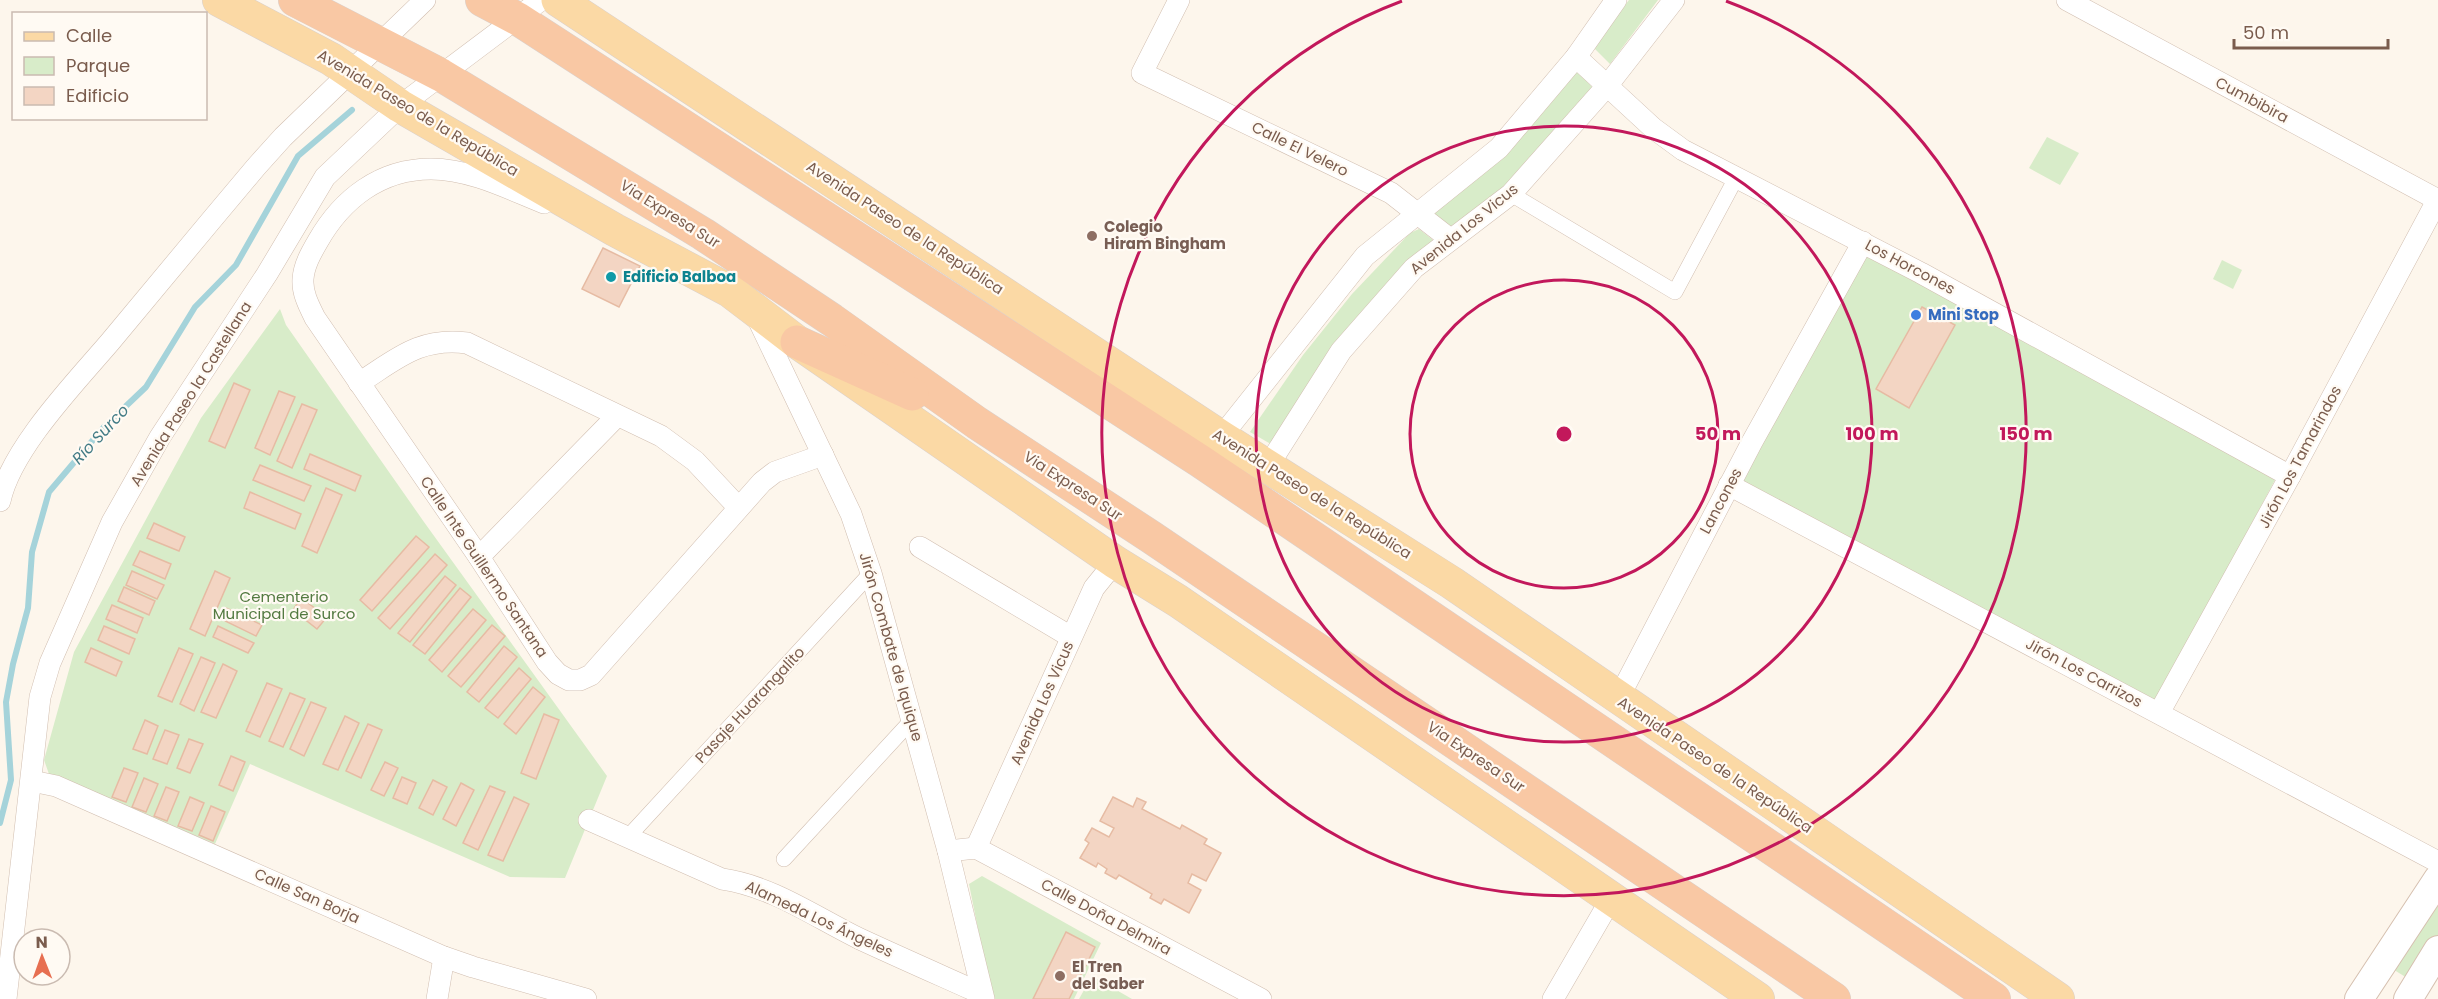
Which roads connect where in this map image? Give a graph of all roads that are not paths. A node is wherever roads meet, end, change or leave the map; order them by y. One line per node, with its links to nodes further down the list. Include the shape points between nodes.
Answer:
1 (219, 0): 13 (main road, Avenida Paseo de la República)
2 (295, 0): 11 (highway, Via Expresa Sur)
3 (425, 0): 11 (street)
4 (483, 0): 10 (highway)
5 (558, 0): 30 (main road, Avenida Paseo de la República)
6 (1179, 0): 21 (street, Calle El Velero, via 1142,73 1391,193)
7 (1616, 0): 12 (street)
8 (1674, 0): 15 (street, Avenida Los Vicus)
9 (2067, 0): 20 (street, Cumbibira)
10 (529, 10): 14 (street, Avenida Paseo la Castellana); 66 (highway)
11 (378, 44): 13 (street); 14 (highway, Via Expresa Sur)
12 (1576, 57): 15 (street, Los Horcones); 21 (street, via 1498,148)
13 (351, 72): 16 (main road, Avenida Paseo de la República); 35 (street, via 263,159 66,394 15,459)
14 (441, 75): 16 (street, Avenida Paseo la Castellana); 29 (highway, Via Expresa Sur, via 704,234)
15 (1608, 86): 18 (street, Los Horcones, via 1653,128); 19 (street, Avenida Los Vicus)
16 (400, 106): 22 (main road, Avenida Paseo de la República); 45 (street, Avenida Paseo la Castellana, via 325,177 267,274 160,437 112,522 50,663 40,697)
17 (397, 174): 22 (street, Avenida Paseo de la República, via 431,169 476,177); 27 (street, Calle Inte Guillermo Santana, via 354,195 324,232 305,267 307,301)
18 (1736, 178): 19 (street, via 1675,292); 24 (street, Los Horcones)
19 (1511, 194): 23 (street, Avenida Los Vicus)
20 (2438, 199): 33 (street, Jirón Los Tamarindos)
21 (1418, 214): 23 (street, Calle El Velero); 30 (street, via 1365,256)
22 (615, 230): 25 (main road, Avenida Paseo de la República, via 730,291)
23 (1450, 239): 32 (street, Avenida Los Vicus, via 1414,268 1341,351)
24 (1863, 242): 33 (street, Los Horcones); 34 (street, Lancones)
25 (754, 310): 26 (main road, Avenida Paseo de la República); 31 (street, Jirón Combate de Iquique)
26 (797, 342): 29 (highway); 39 (main road, Avenida Paseo de la República)
27 (359, 383): 28 (street, via 430,343 467,343); 38 (street, Calle Inte Guillermo Santana)
28 (617, 416): 36 (street, via 678,447); 38 (street)
29 (976, 423): 65 (highway, Via Expresa Sur)
30 (1221, 437): 32 (main road, Avenida Paseo de la República)
31 (823, 455): 36 (street, Calle Inte Guillermo Santana, via 775,472); 40 (street, Jirón Combate de Iquique, via 851,514)
32 (1268, 466): 42 (main road, Avenida Paseo de la República, via 1452,583)
33 (2290, 476): 43 (street, Jirón Los Tamarindos)
34 (1729, 485): 42 (street, Lancones); 43 (street, Jirón Los Carrizos)
35 (0, 501)
36 (738, 507): 38 (street, Calle Inte Guillermo Santana, via 628,635 591,675 580,680 558,674 547,662)
37 (920, 547): 41 (street)
38 (479, 557)
39 (1115, 562): 41 (street, Avenida Los Vicus, via 1095,588); 53 (main road, Avenida Paseo de la República, via 1178,601)
40 (871, 573): 44 (street, Jirón Combate de Iquique); 47 (street, Pasaje Huarangalito)
41 (1071, 637): 48 (street, Avenida Los Vicus)
42 (1618, 699): 67 (main road, Avenida Paseo de la República)
43 (2159, 713): 51 (street, Jirón Los Carrizos)
44 (912, 720): 49 (street, Jirón Combate de Iquique); 50 (street)
45 (32, 781): 55 (street, Calle San Borja, via 56,786); 59 (street, Avenida Paseo la Castellana)
46 (589, 820): 47 (street, Alameda Los Ángeles)
47 (628, 837): 58 (street, Alameda Los Ángeles, via 722,879 765,890)
48 (976, 848): 49 (street); 62 (street, Calle Doña Delmira)
49 (948, 851): 58 (street, Jirón Combate de Iquique)
50 (784, 859)
51 (2438, 862)
52 (2438, 879): 56 (main road)
53 (1611, 899): 63 (street); 64 (main road, Avenida Paseo de la República)
54 (2438, 950): 57 (main road)
55 (444, 957): 60 (street); 61 (street, Calle San Borja)
56 (2376, 970): 57 (main road, via 2380,986 2388,992); 68 (main road)
57 (2410, 995)
58 (983, 996)
59 (6, 999)
60 (437, 999)
61 (586, 999)
62 (1262, 999)
63 (1553, 999)
64 (1758, 999)
65 (1834, 999)
66 (1994, 999)
67 (2058, 999)
68 (2359, 999)

